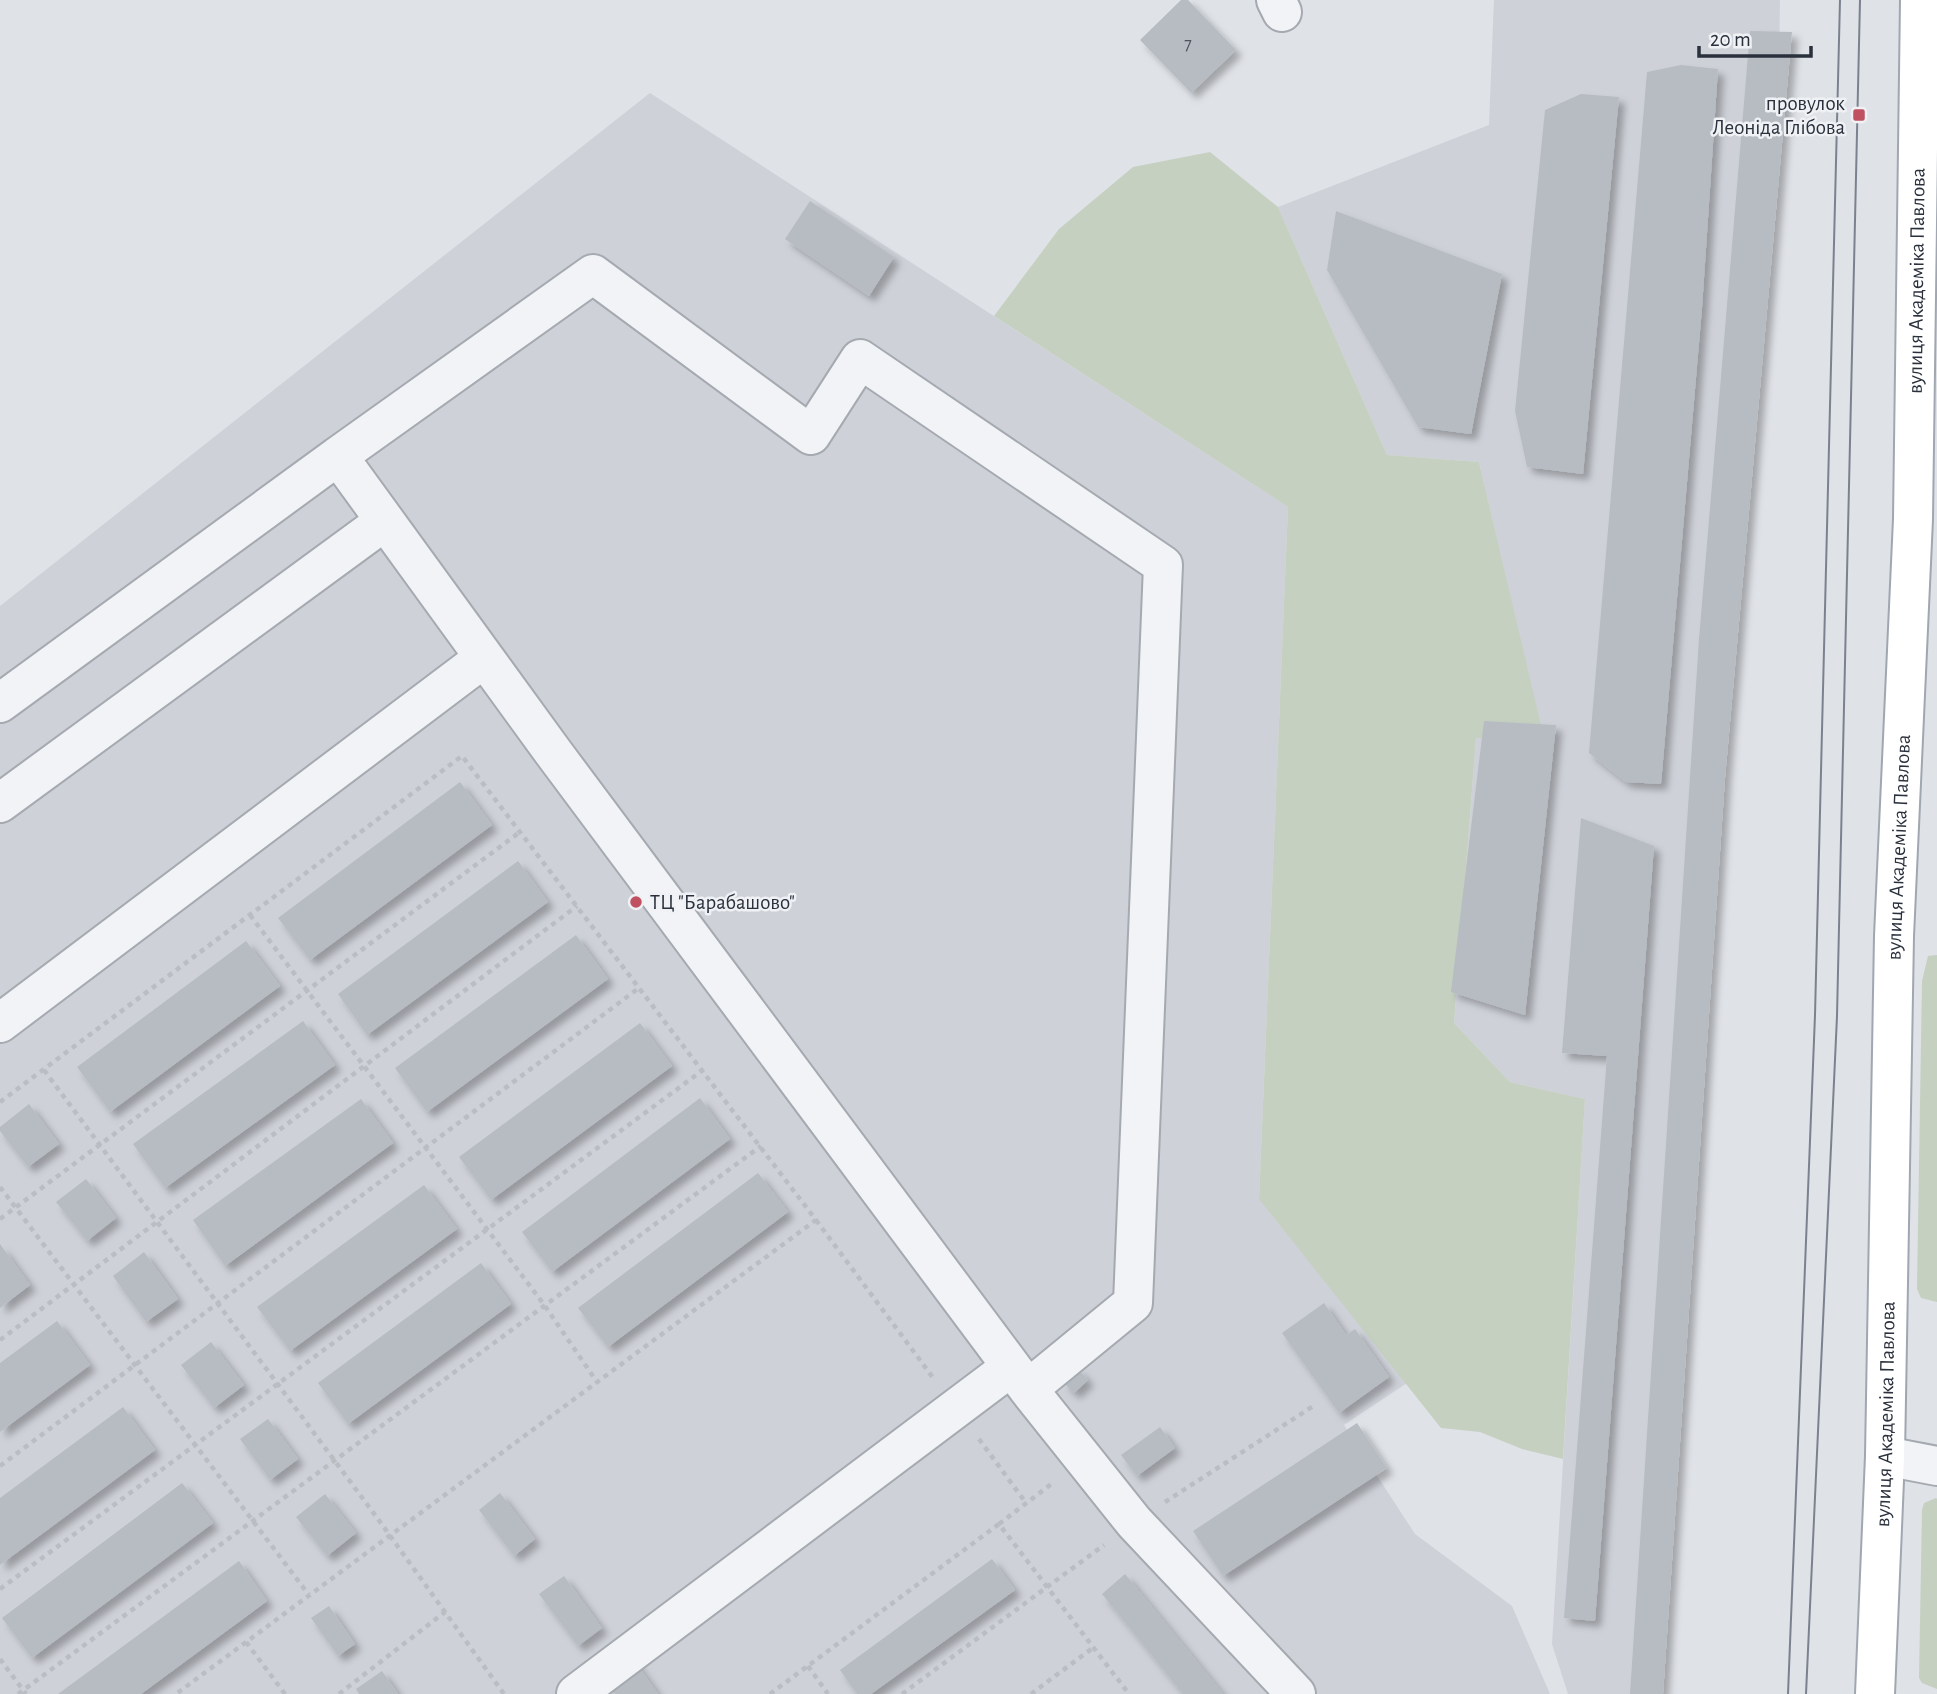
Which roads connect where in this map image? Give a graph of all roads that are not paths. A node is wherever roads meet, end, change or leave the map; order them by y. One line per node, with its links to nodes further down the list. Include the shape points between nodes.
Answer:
1 (1920, 0): 2 (main road, вулиця Академіка Павлова)
2 (1926, 316): 10 (main road, вулиця Академіка Павлова, via 1894,936)
3 (338, 456): 4 (street); 6 (street); 9 (street, via 593,274 811,435 860,359 1163,565 1133,1303)
4 (385, 521): 5 (street); 7 (street)
5 (484, 658): 8 (street); 9 (street)
6 (0, 703)
7 (0, 803)
8 (4, 1013)
9 (1020, 1378): 12 (street, via 956,1409); 13 (street, via 1134,1522)
10 (1885, 1456): 11 (street); 14 (main road, вулиця Академіка Павлова)
11 (1937, 1466)
12 (576, 1694)
13 (1296, 1694)
14 (1875, 1694)

